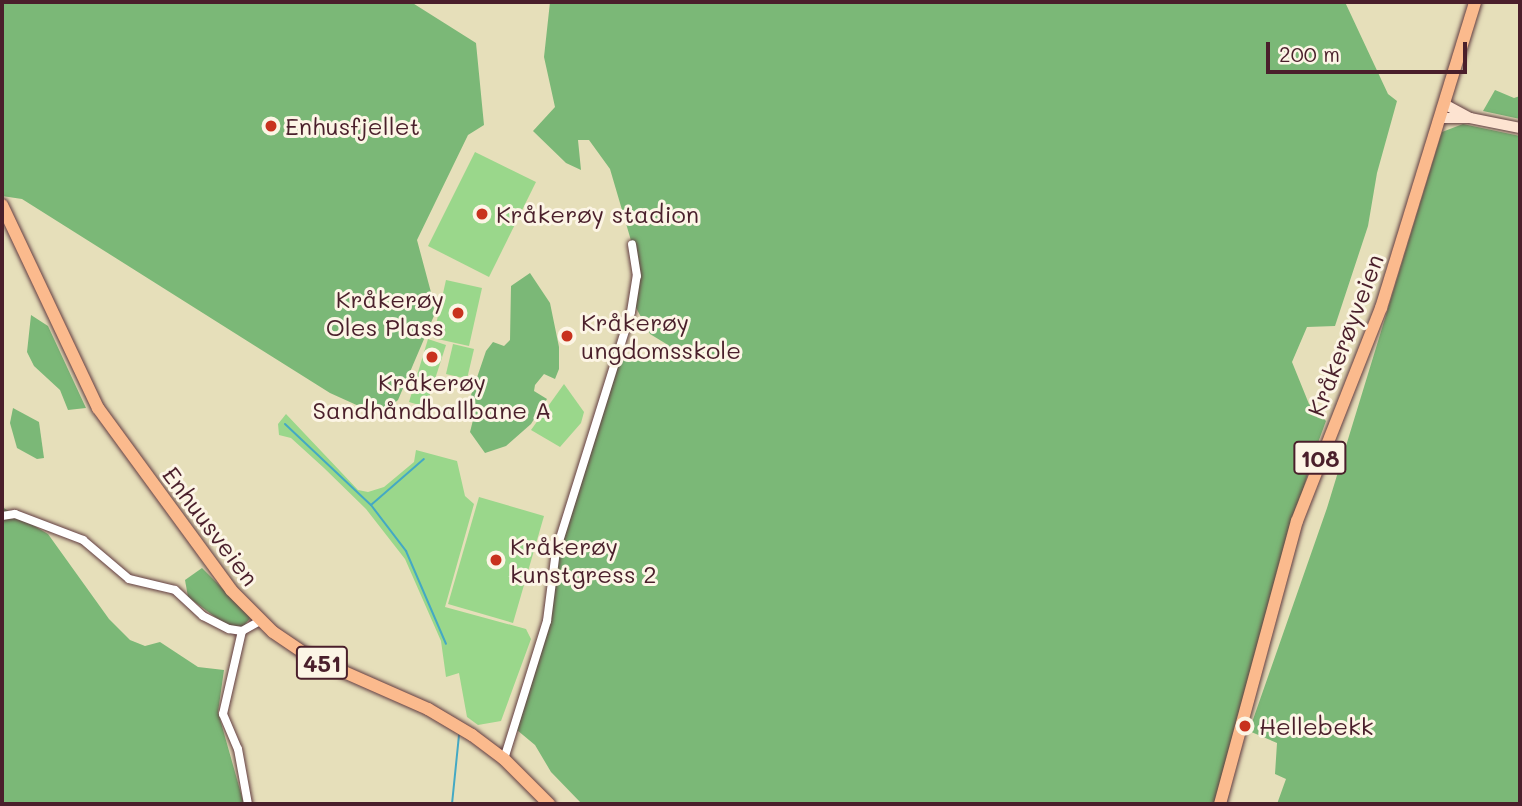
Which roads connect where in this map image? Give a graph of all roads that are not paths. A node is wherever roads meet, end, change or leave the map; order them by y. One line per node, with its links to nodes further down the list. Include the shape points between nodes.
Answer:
1 (1475, 2): 2 (main road, Kråkerøyveien / 108)
2 (1444, 104): 3 (main road, Kråkerøyveien / 108); 4 (main road)
3 (1440, 118): 4 (main road); 14 (main road, Kråkerøyveien / 108, via 1381,308 1297,521)
4 (1470, 118): 5 (main road)
5 (1520, 128)
6 (2, 205): 9 (main road, Enhuusveien / 451, via 98,408 215,573)
7 (632, 244): 11 (street, via 636,254 631,312 556,551 547,621)
8 (2, 516): 10 (street, via 15,514 83,540 129,579 175,590 203,616)
9 (260, 621): 10 (street); 11 (main road, Enhuusveien / 451, via 310,657 443,717)
10 (242, 631): 12 (street, via 223,713 238,749)
11 (504, 759): 13 (main road, Enhuusveien / 451)
12 (248, 804)
13 (549, 804)
14 (1220, 804)

